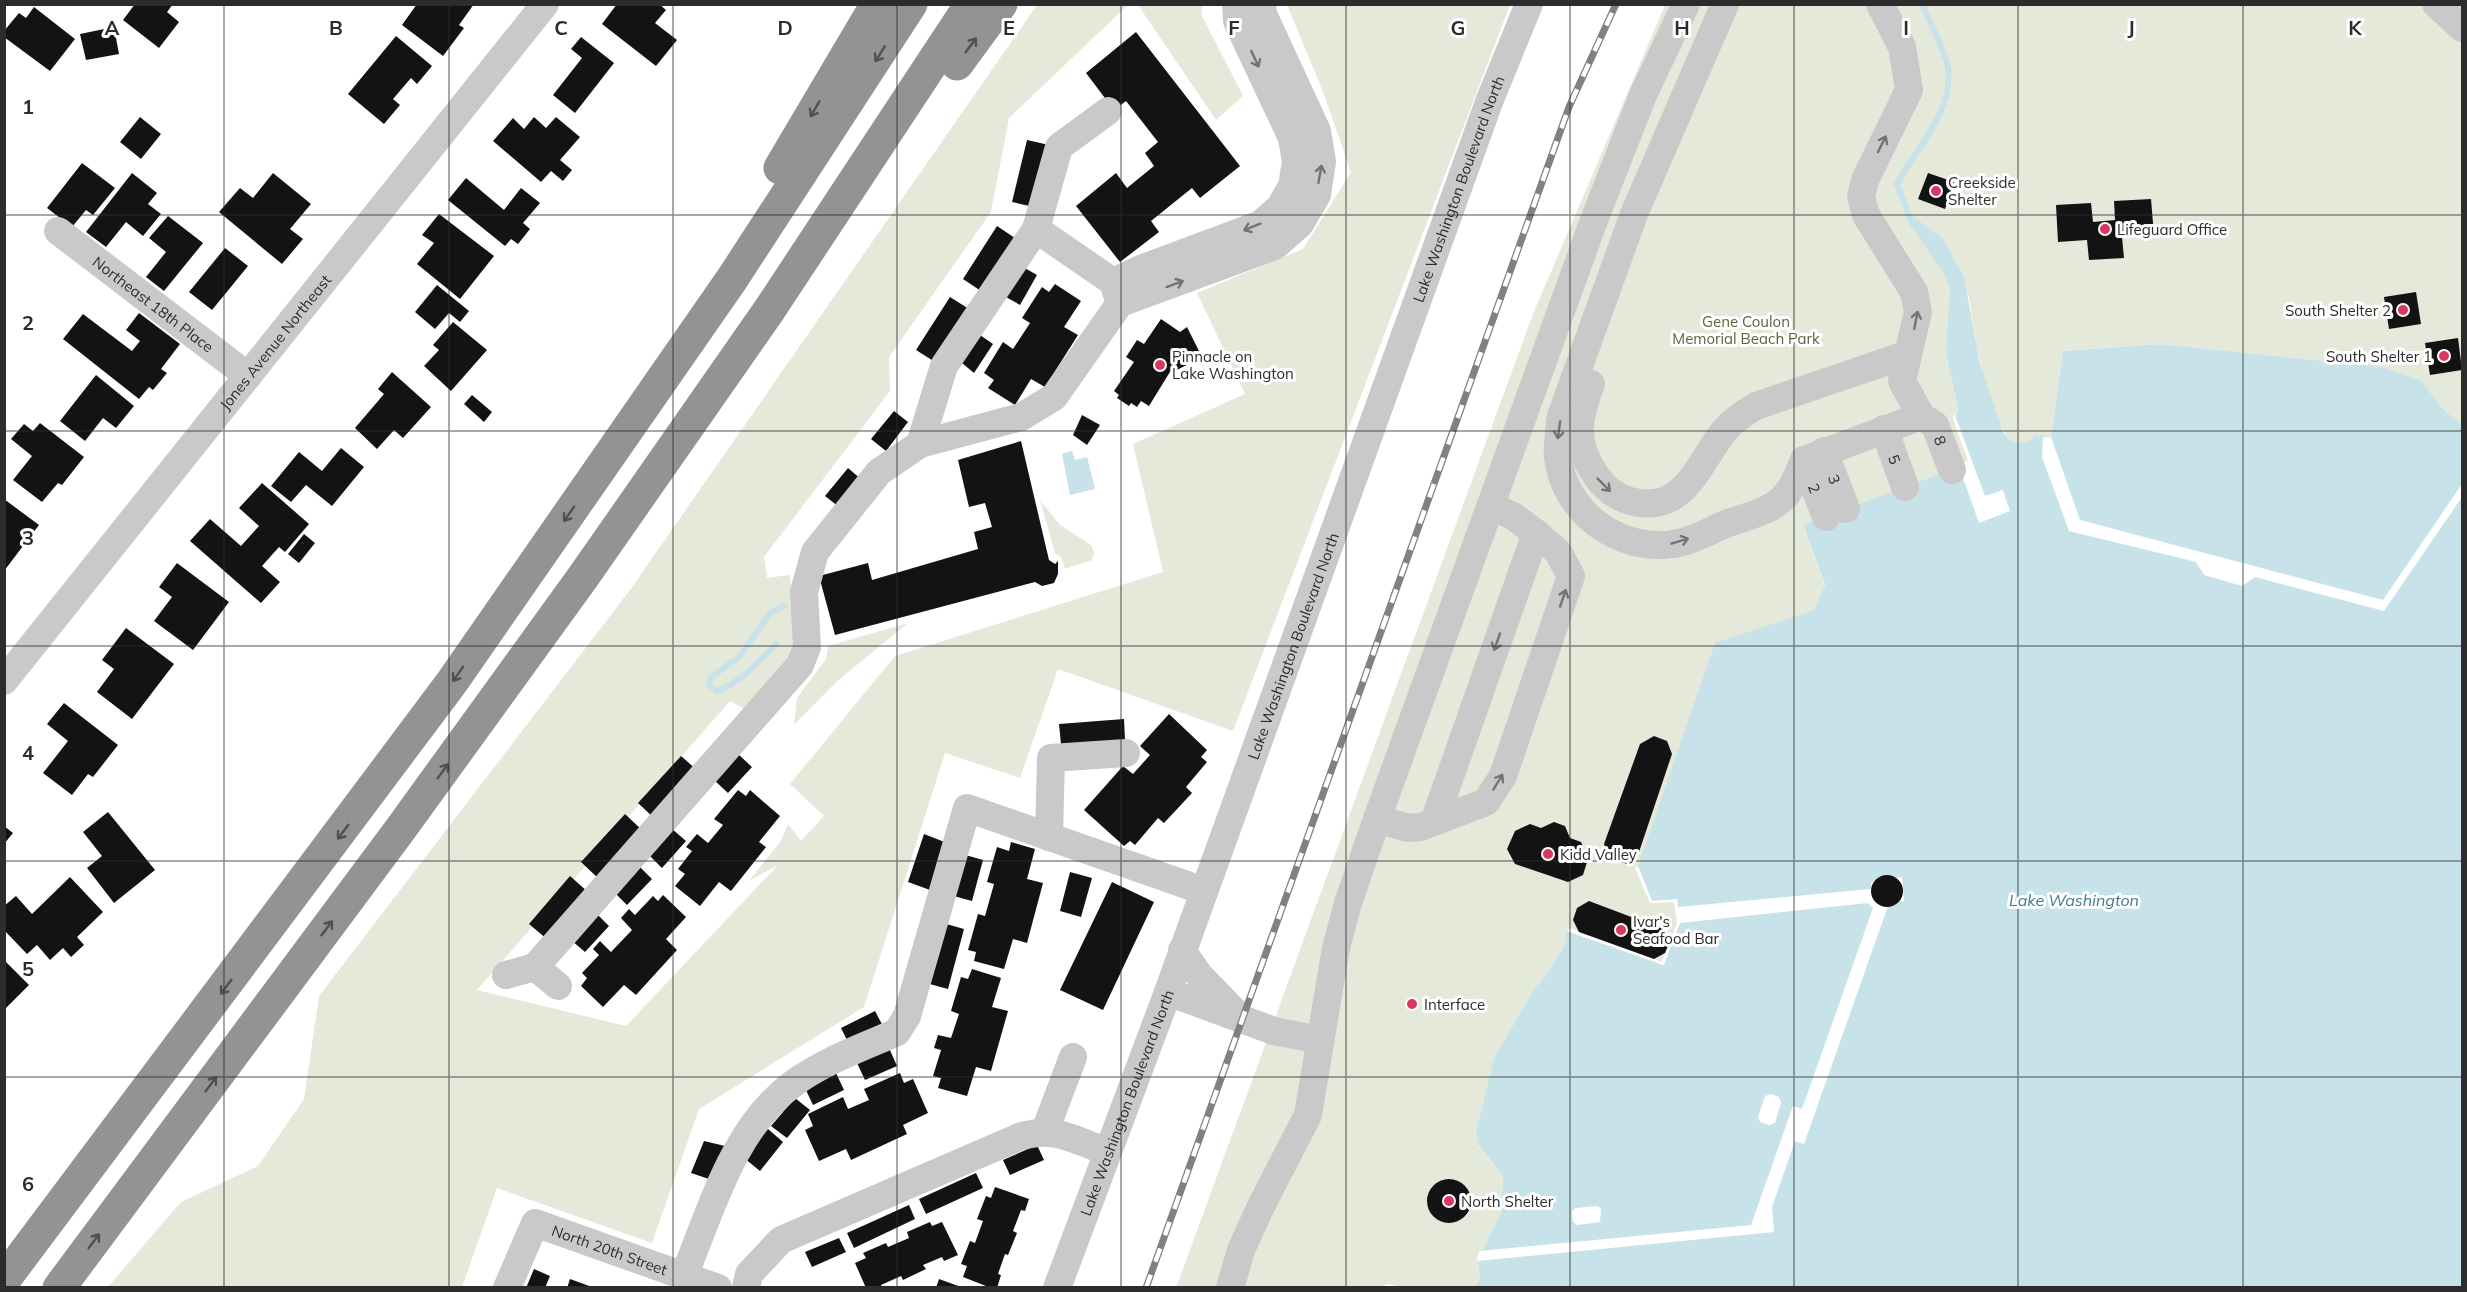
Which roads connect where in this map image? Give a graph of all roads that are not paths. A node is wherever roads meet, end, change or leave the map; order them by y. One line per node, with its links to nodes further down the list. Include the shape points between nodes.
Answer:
1 (545, 4): 21 (street, Jones Avenue Northeast)
2 (877, 4): 25 (highway, one-way to 25)
3 (911, 4): 25 (highway, one-way to 25, via 732,279)
4 (971, 4): 19 (highway)
5 (1001, 4): 19 (highway, one-way to 5)
6 (1236, 4): 18 (street, one-way to 18, via 1237,21 1292,138 1296,162 1292,186 1280,207 1261,224 1143,268)
7 (1262, 4): 18 (street, one-way to 7, via 1275,246 1300,224 1317,195 1322,162 1317,130 1263,14)
8 (1529, 4): 33 (street, Lake Washington Boulevard North, via 1489,102)
9 (1686, 4): 26 (street, via 1616,162)
10 (1725, 4): 24 (street, one-way to 24, via 1634,214 1561,416 1558,458 1565,484 1593,521 1610,533 1656,546 1675,544 1761,511 1786,496)
11 (1745, 4): 20 (street, one-way to 20, via 1680,137 1581,413 1579,440 1588,464 1602,486 1618,497 1642,504 1666,500 1681,492 1738,416 1756,406)
12 (1880, 4): 20 (street, one-way to 12, via 1918,312 1914,292 1866,215 1861,197 1865,180 1909,90 1902,47)
13 (2436, 4): 14 (street)
14 (2463, 28)
15 (1108, 111): 16 (street, via 1059,147)
16 (1036, 229): 18 (street); 23 (street, via 944,366)
17 (58, 231): 21 (street, Northeast 18th Place)
18 (1116, 293): 23 (street, via 1054,397 1021,417)
19 (770, 309): 47 (highway, one-way to 19, via 402,827)
20 (1908, 354): 22 (street, via 1902,381)
21 (248, 376): 28 (street, Jones Avenue Northeast)
22 (1901, 423): 22 (street, 5, via 1930,478); 24 (street)
23 (920, 444): 35 (street, via 879,472 815,552 804,592 807,647 800,665)
24 (1815, 459): 24 (street, 3, via 1835,513)
25 (603, 466): 46 (highway, one-way to 46, via 356,815)
26 (1491, 506): 27 (street); 30 (street)
27 (1536, 533): 31 (street, one-way to 31); 31 (street, one-way to 27, via 1486,802 1503,776 1571,576 1558,552)
28 (4, 681)
29 (1126, 753): 32 (street, via 1051,758)
30 (1377, 819): 31 (street, via 1408,828); 40 (street, via 1345,915)
31 (1434, 822)
32 (1049, 837): 33 (street); 45 (street, via 967,808 907,1016 897,1032 814,1072 779,1095 738,1146)
33 (1204, 891): 34 (street, Lake Washington Boulevard North)
34 (1182, 950): 38 (street, Lake Washington Boulevard North); 39 (street, via 1204,982)
35 (536, 967): 36 (street); 37 (street)
36 (506, 975)
37 (558, 986)
38 (1167, 992): 39 (street); 43 (street, Lake Washington Boulevard North)
39 (1243, 1020): 40 (street)
40 (1320, 1040): 52 (street, via 1308,1115 1241,1250)
41 (1073, 1057): 42 (street)
42 (1045, 1131): 43 (street); 50 (street, via 1019,1137 781,1240 749,1274)
43 (1108, 1152): 51 (street, Lake Washington Boulevard North)
44 (647, 1276): 45 (street, North 20th Street); 48 (street, North 20th Street, via 535,1223)
45 (684, 1276): 49 (street, North 20th Street)
46 (4, 1281)
47 (59, 1287)
48 (507, 1287)
49 (718, 1287)
50 (746, 1287)
51 (1057, 1287)
52 (1230, 1287)

